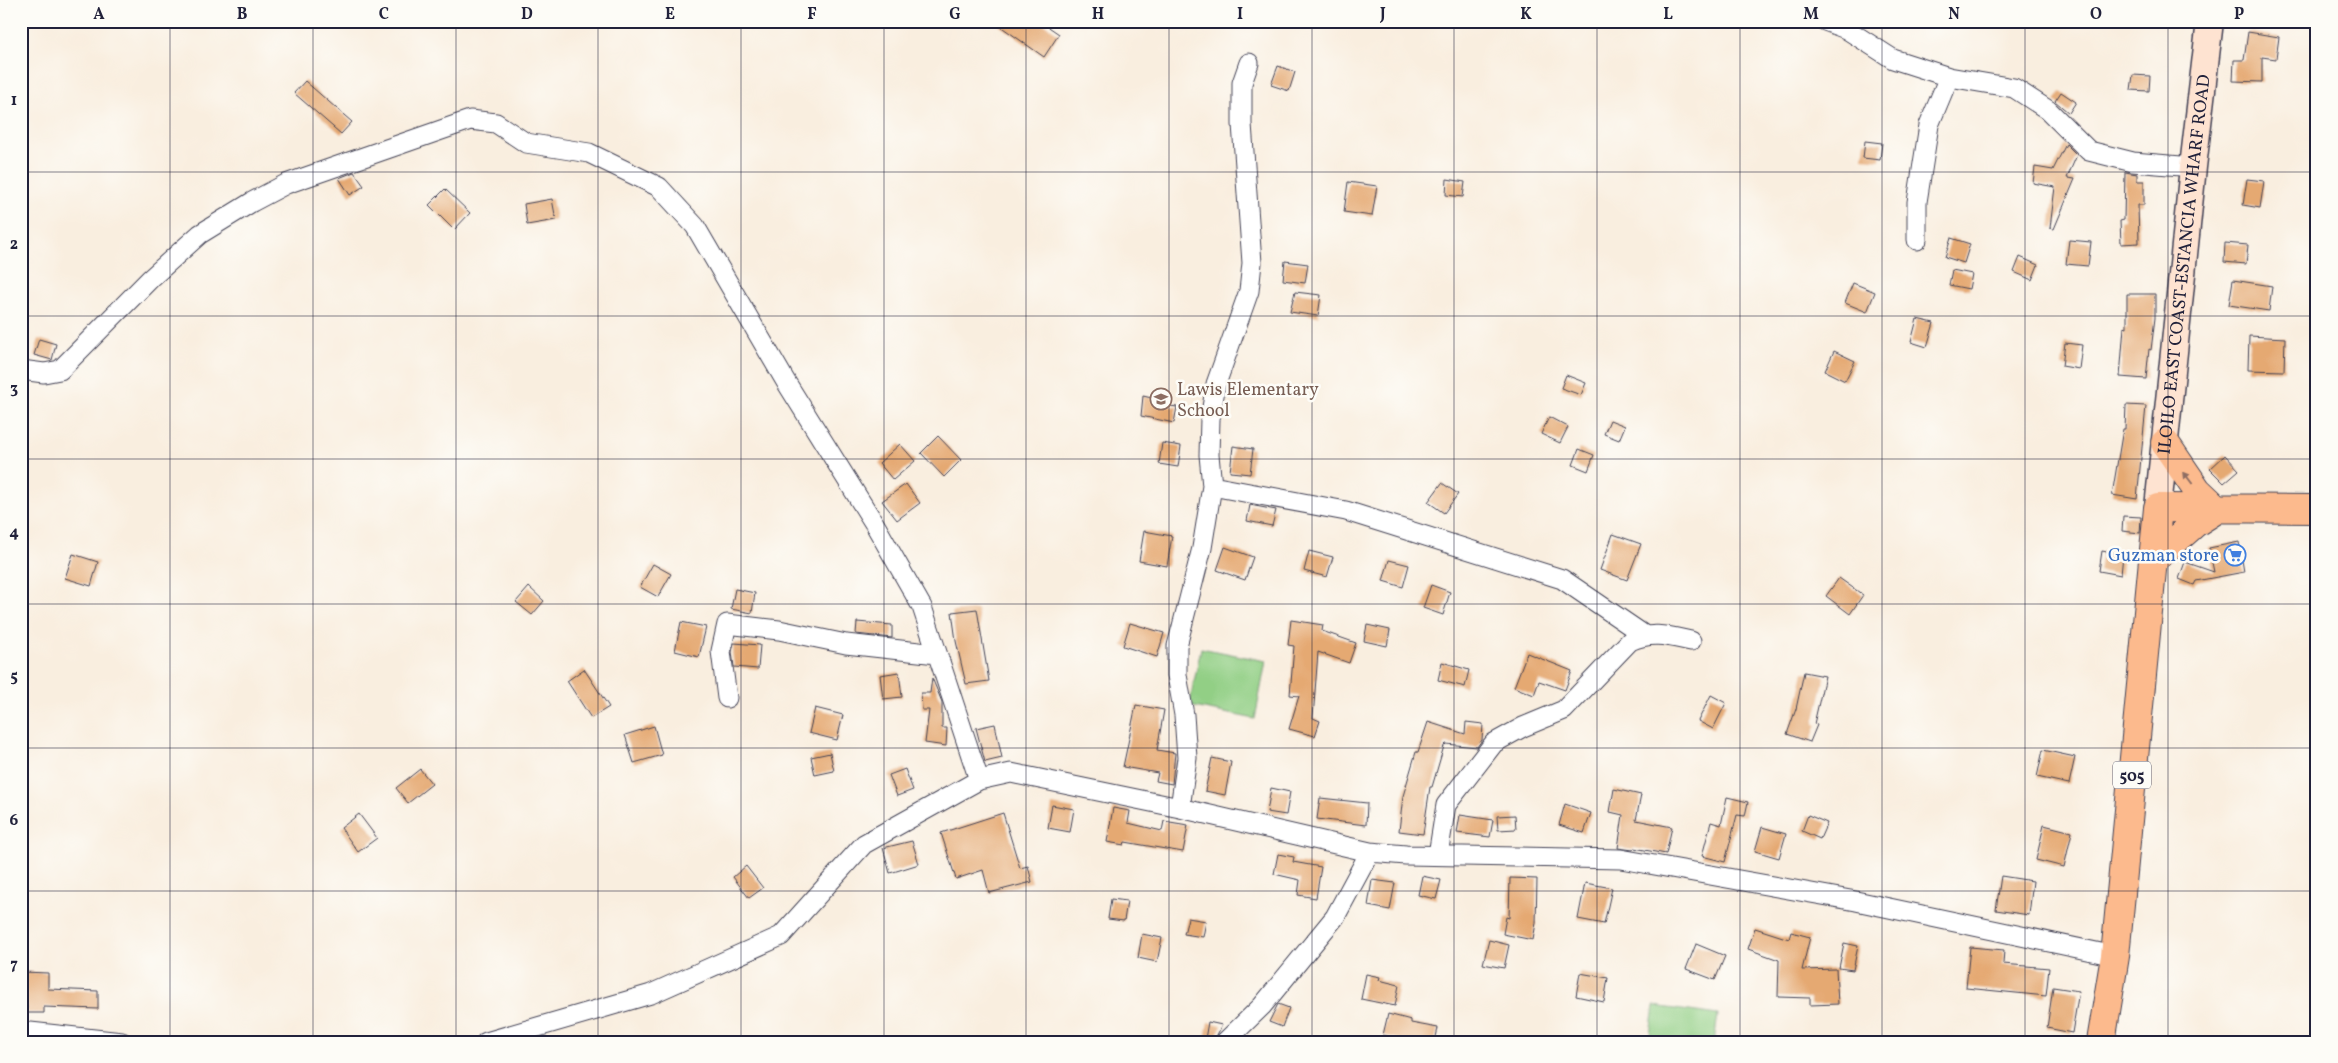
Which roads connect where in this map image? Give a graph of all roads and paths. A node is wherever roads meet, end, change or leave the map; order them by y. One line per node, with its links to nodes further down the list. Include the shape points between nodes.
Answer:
1 (1825, 21): 4 (street, via 1846,28 1893,59)
2 (2210, 21): 5 (main road, ILOILO EAST COAST-ESTANCIA WHARF ROAD)
3 (1249, 63): 9 (street, via 1242,84 1242,124 1252,263 1249,291 1216,384 1210,419)
4 (1949, 77): 5 (street, via 2014,88 2048,110 2089,151 2132,162); 6 (street, via 1929,125 1917,202)
5 (2192, 167): 8 (main road, ILOILO EAST COAST-ESTANCIA WHARF ROAD)
6 (1917, 240)
7 (21, 370): 16 (street, via 44,373 60,370 150,278 200,234 286,184 470,120 496,123 526,143 589,153 659,187 695,226 922,607)
8 (2165, 443): 10 (main road, ILOILO EAST COAST-ESTANCIA WHARF ROAD); 11 (main road, one-way to 8, via 2197,490)
9 (1212, 486): 14 (street, via 1346,511 1562,579); 19 (street, via 1202,548 1177,646 1177,676 1187,758)
10 (2158, 508): 11 (main road); 13 (main road, 505)
11 (2216, 509): 12 (main road); 13 (main road)
12 (2317, 509)
13 (2153, 560): 22 (main road, 505)
14 (1644, 635): 15 (street, via 1660,634); 21 (street, via 1630,641 1564,710 1494,743 1446,805)
15 (1691, 641)
16 (937, 654): 17 (street, via 846,644 779,630 727,624 721,652); 18 (street)
17 (727, 698)
18 (979, 780): 19 (street, via 1010,773); 25 (street, via 864,844 781,936 651,994)
19 (1180, 808): 20 (street)
20 (1370, 852): 21 (street); 26 (street, via 1335,918 1262,1006)
21 (1438, 855): 22 (street, via 1621,859 1856,902)
22 (2115, 956): 27 (main road, 505)
23 (21, 1031): 24 (street)
24 (122, 1042)
25 (486, 1042)
26 (1225, 1042)
27 (2101, 1042)

